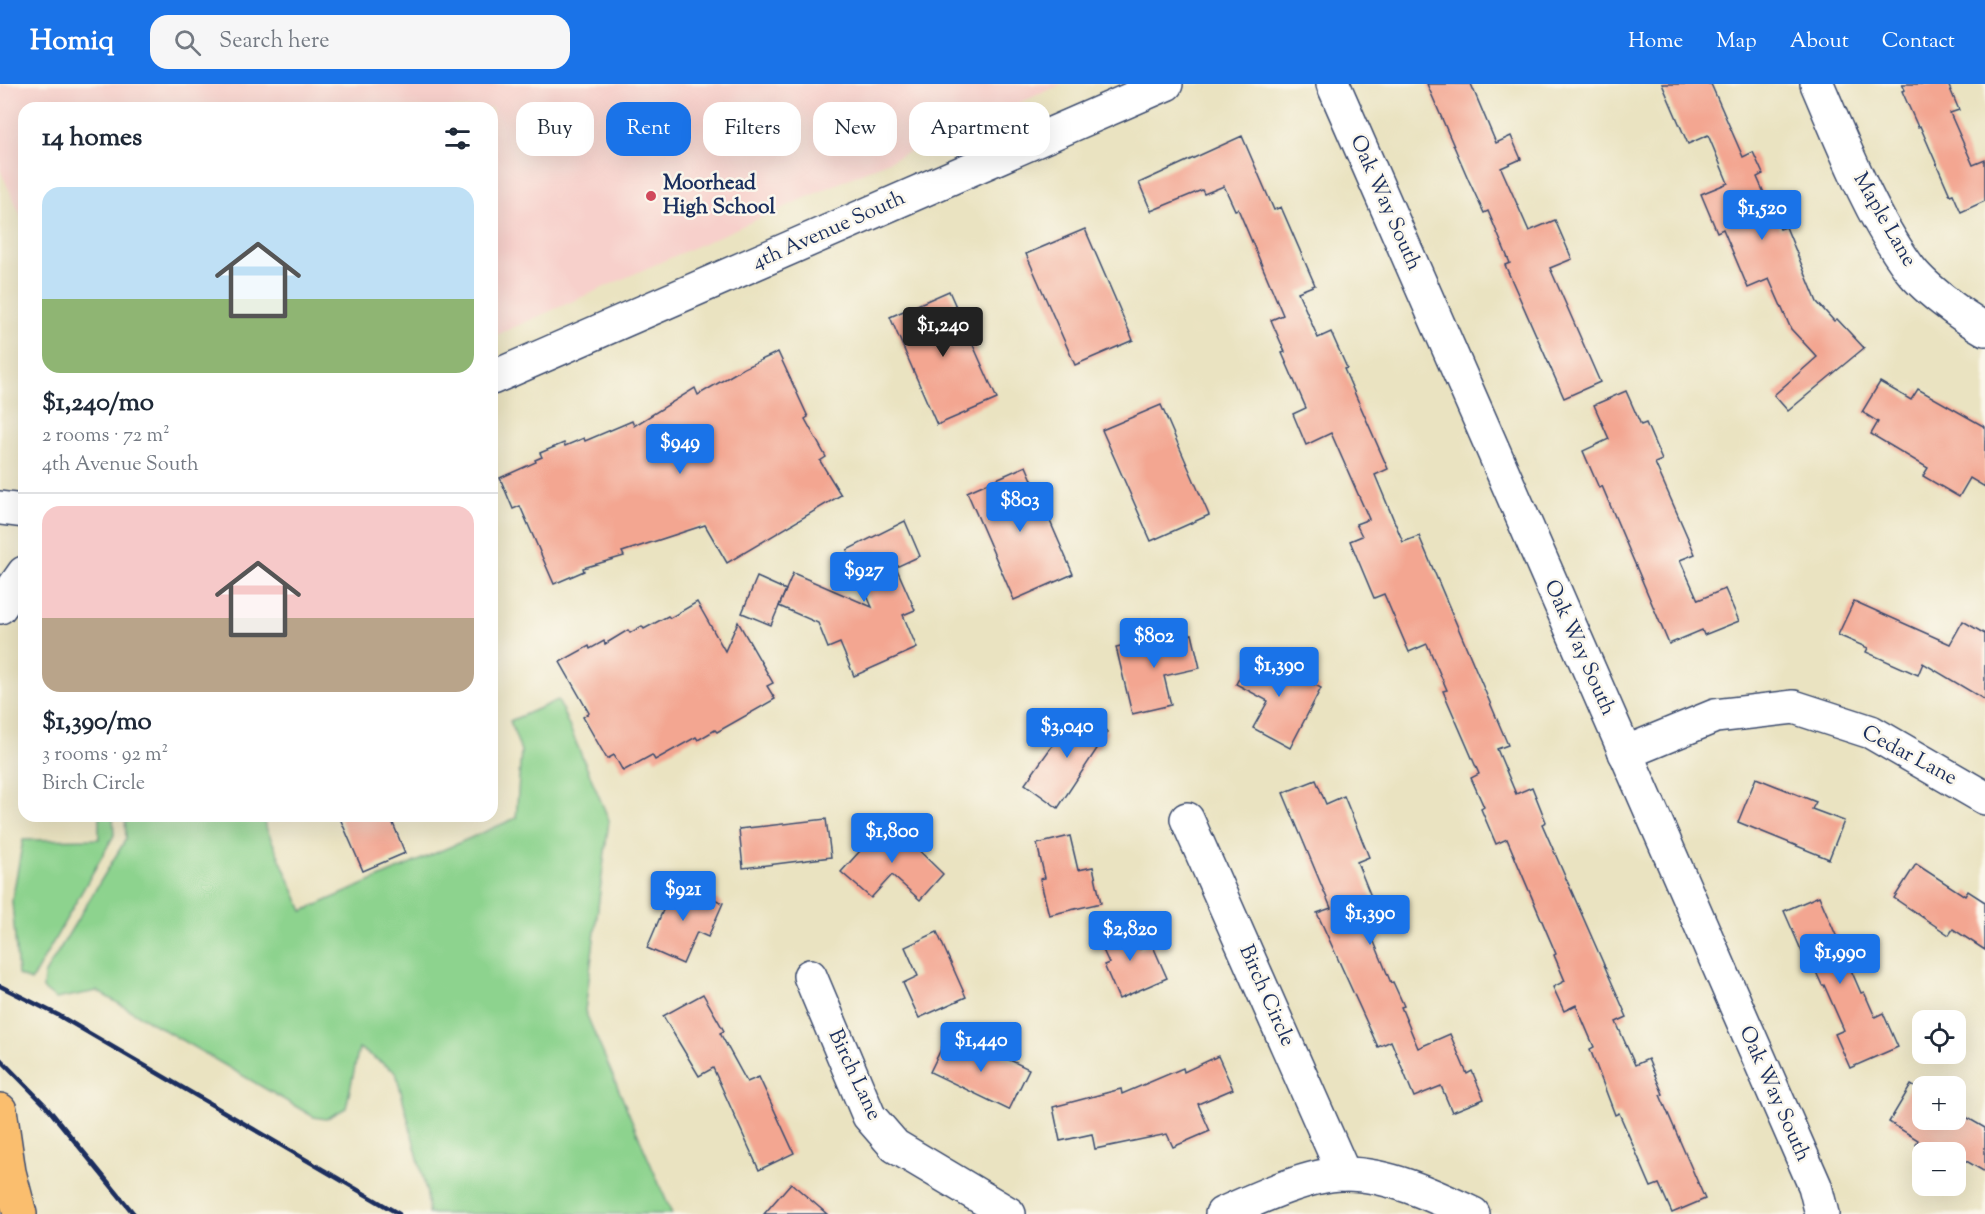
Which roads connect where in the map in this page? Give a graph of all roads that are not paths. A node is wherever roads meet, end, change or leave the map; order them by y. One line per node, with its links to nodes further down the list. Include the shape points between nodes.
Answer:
1 (1166, 84): 5 (street, 4th Avenue South)
2 (1333, 84): 10 (street, Oak Way South)
3 (1817, 84): 4 (street, Maple Lane, via 1863,189 1908,267 1963,317)
4 (1985, 329)
5 (498, 375)
6 (0, 508): 7 (street)
7 (18, 510)
8 (18, 582): 9 (street)
9 (0, 607)
10 (1625, 753): 11 (street, Cedar Lane, via 1715,716 1794,707 1871,732); 20 (street, Oak Way South, via 1815,1186)
11 (1985, 798)
12 (1187, 819): 15 (street, Birch Circle)
13 (810, 976): 17 (street, Birch Lane, via 869,1116 894,1146)
14 (0, 1110): 16 (main road)
15 (1344, 1174): 18 (street, via 1295,1184); 19 (street, via 1394,1183)
16 (20, 1214)
17 (1009, 1214)
18 (1222, 1214)
19 (1473, 1214)
20 (1822, 1214)

